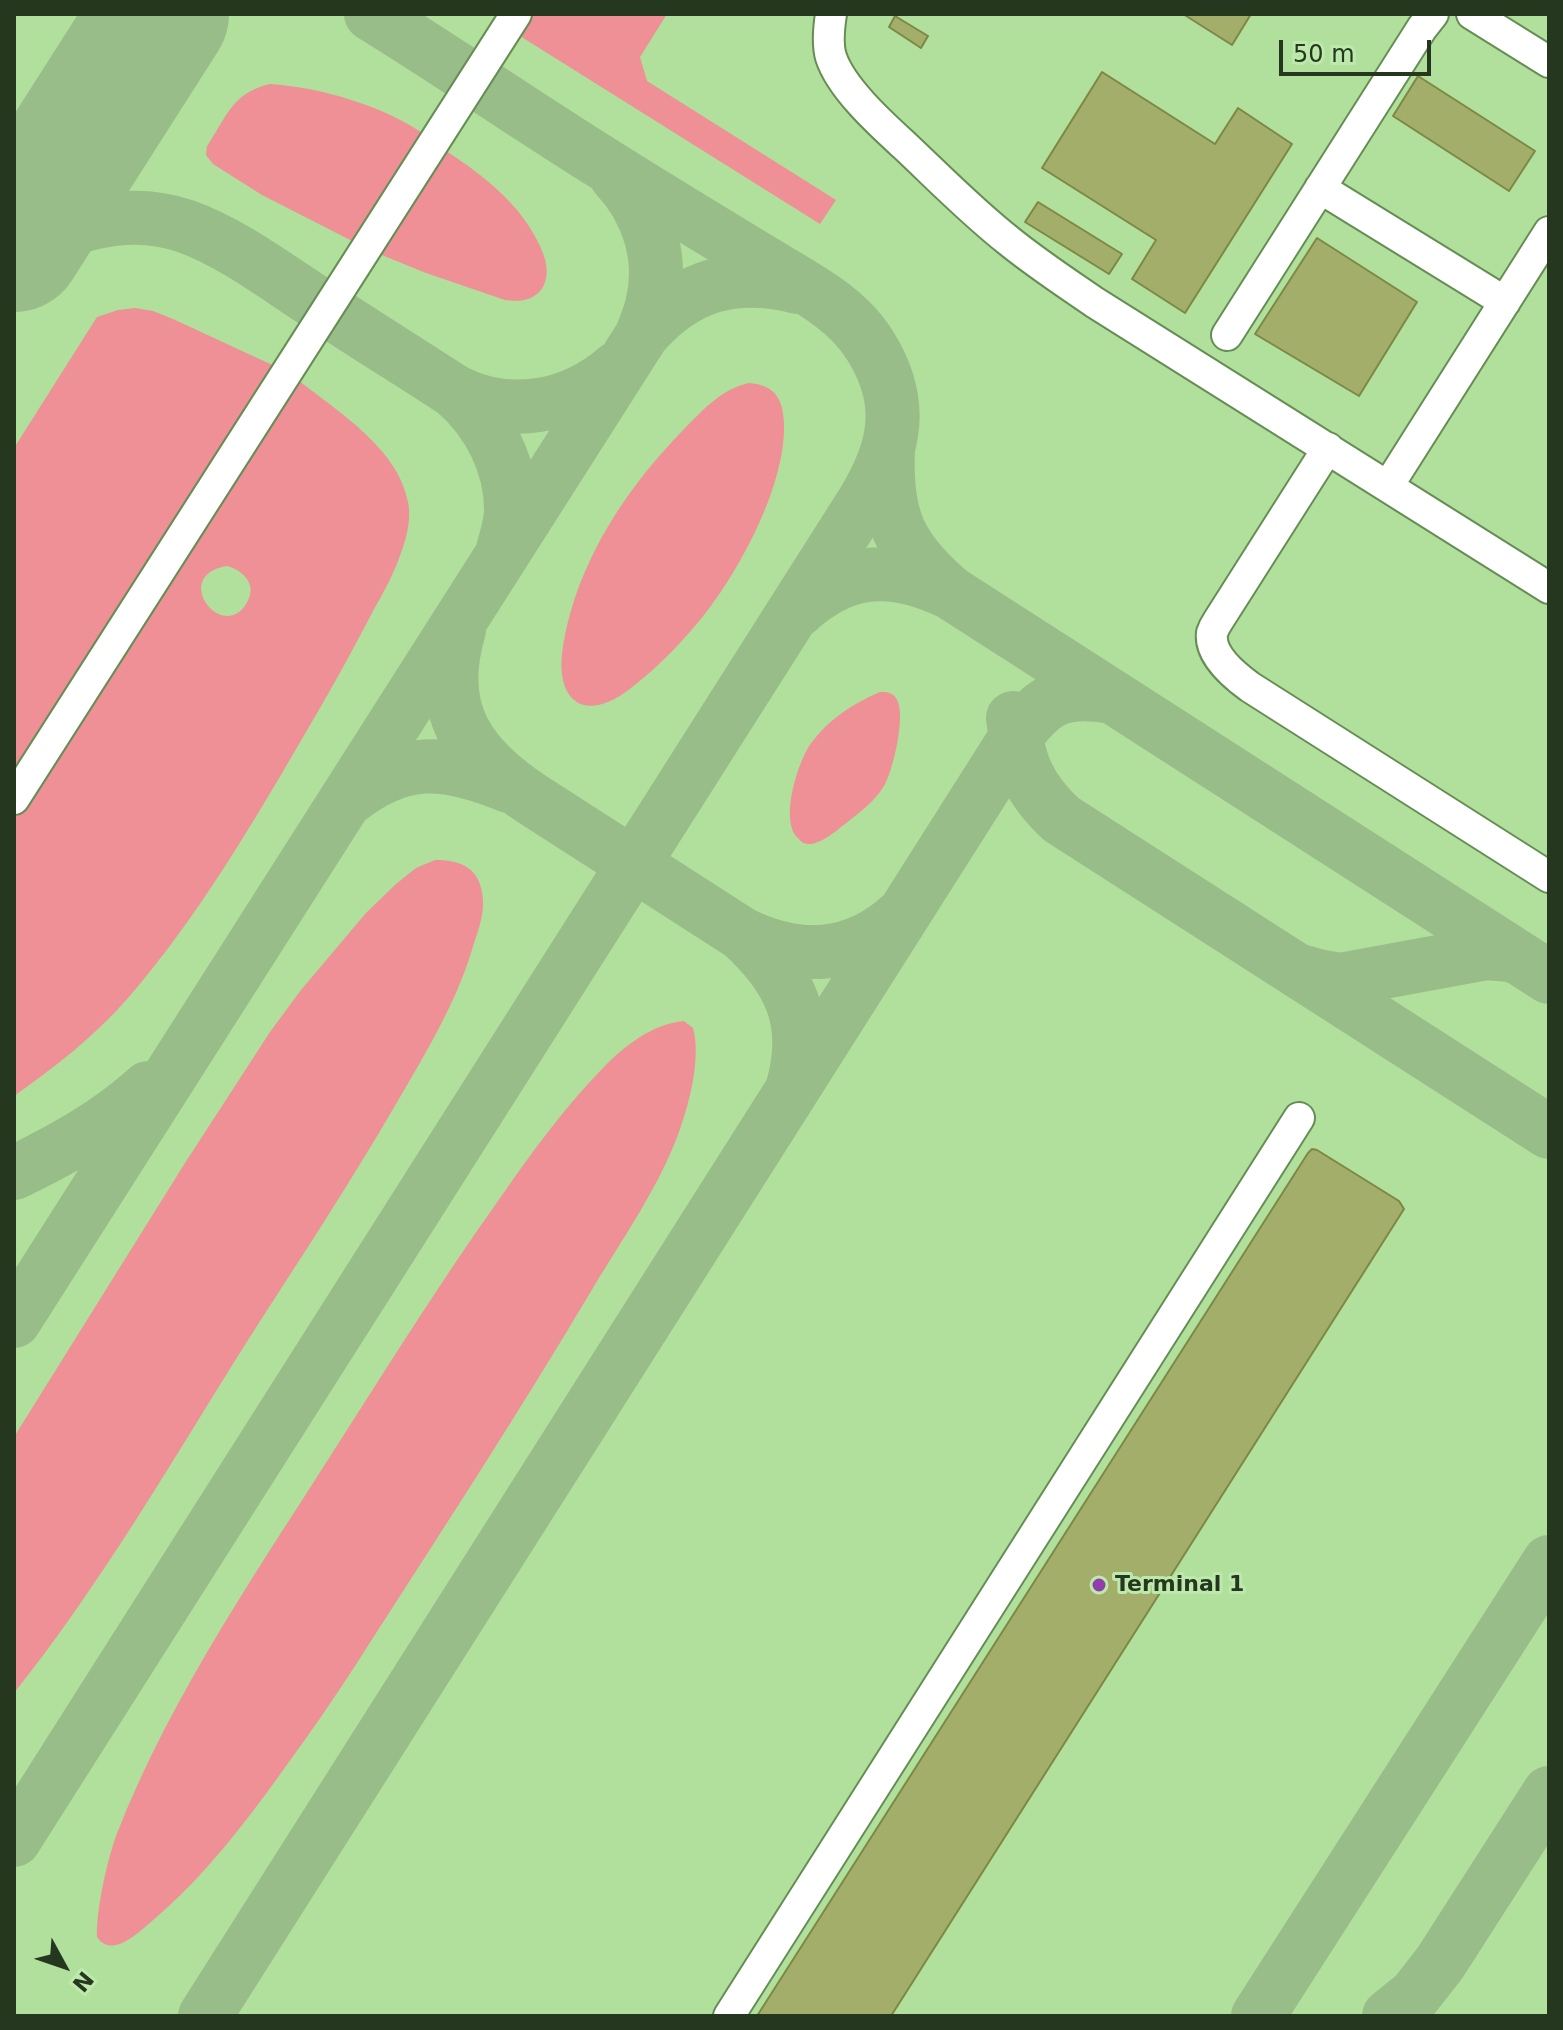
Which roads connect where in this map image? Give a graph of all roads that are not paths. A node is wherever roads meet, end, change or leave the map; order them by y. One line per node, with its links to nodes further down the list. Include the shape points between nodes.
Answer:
1 (516, 14): 13 (lane)
2 (831, 14): 10 (lane, via 831,56 855,95 1007,240 1094,302)
3 (1433, 14): 6 (lane)
4 (1472, 14): 5 (lane)
5 (1549, 62)
6 (1320, 188): 8 (lane); 9 (lane)
7 (1549, 232): 8 (lane)
8 (1505, 302): 11 (lane)
9 (1227, 335)
10 (1328, 448): 11 (lane); 14 (lane, via 1212,631 1216,650 1250,687)
11 (1388, 486): 12 (lane)
12 (1549, 588)
13 (14, 799)
14 (1549, 877)
15 (1299, 1118): 16 (lane)
16 (729, 2016)

